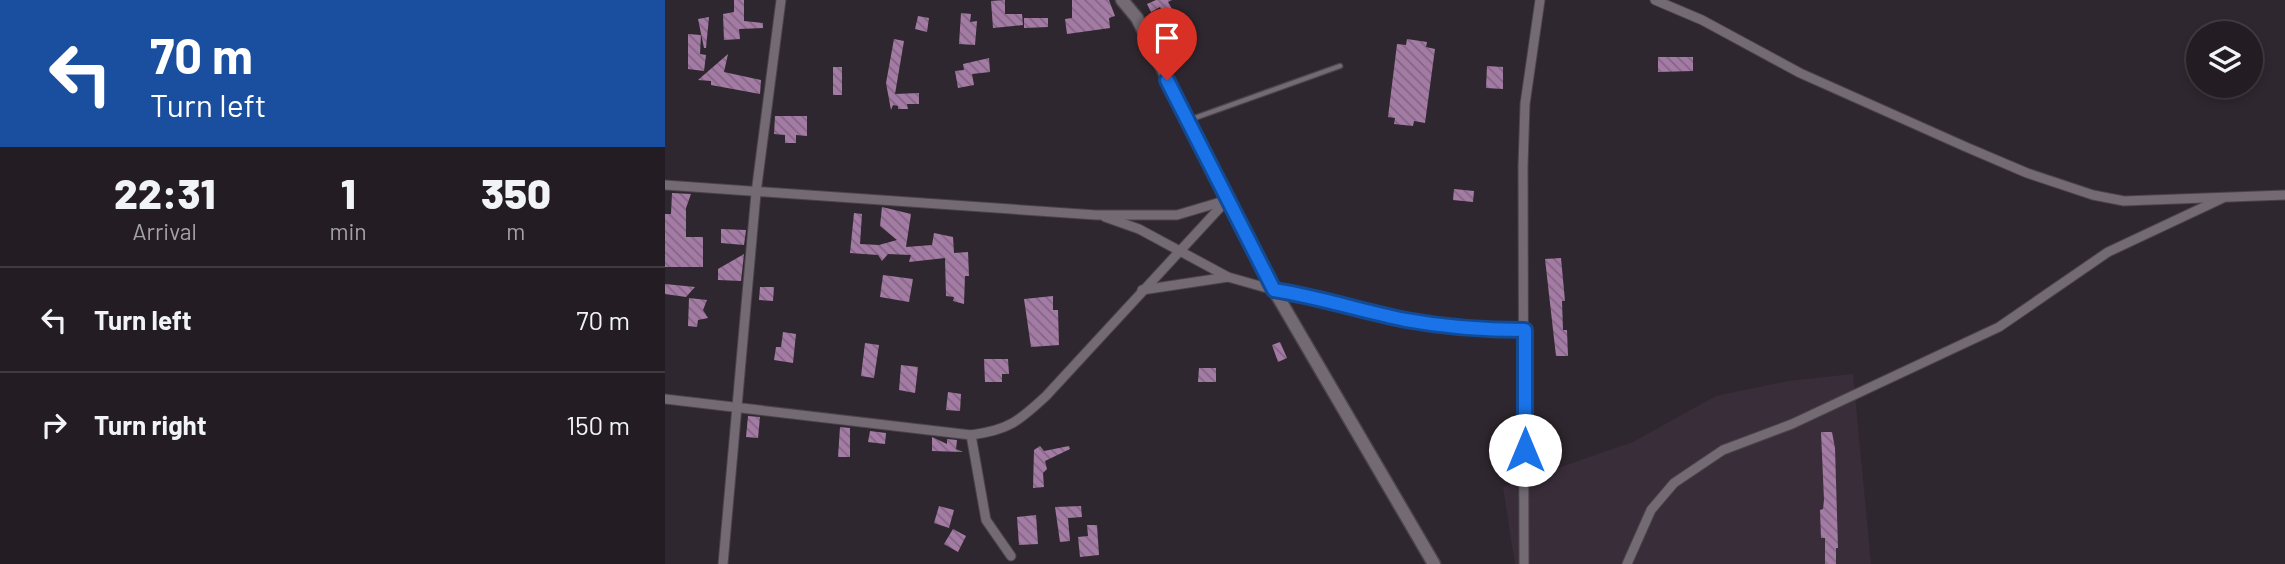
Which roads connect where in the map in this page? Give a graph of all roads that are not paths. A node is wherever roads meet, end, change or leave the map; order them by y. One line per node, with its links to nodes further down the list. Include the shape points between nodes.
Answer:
1 (781, 0): 8 (street)
2 (1122, 0): 6 (main road, via 1137,18)
3 (1540, 0): 17 (street, via 1525,104)
4 (1655, 0): 10 (street, via 1702,20 1800,74 2027,173 2124,201)
5 (1340, 66): 6 (lane)
6 (1188, 120): 11 (main road)
7 (665, 185): 8 (street)
8 (756, 193): 12 (street); 19 (street)
9 (2285, 195): 10 (street)
10 (2223, 198): 25 (street, via 2108,252 1999,327 1792,424 1723,450 1674,483 1651,510)
11 (1227, 200): 12 (street, via 1177,215); 13 (street); 16 (main road)
12 (1096, 215): 13 (street)
13 (1181, 250): 14 (street); 15 (street)
14 (1228, 277): 15 (street); 16 (street)
15 (1142, 290): 20 (street, via 1015,425)
16 (1274, 290): 17 (street, via 1407,320); 23 (main road)
17 (1525, 330): 24 (street)
18 (665, 399): 19 (street)
19 (737, 407): 20 (street); 22 (street)
20 (971, 435): 21 (street, via 986,520)
21 (1011, 556)
22 (723, 564)
23 (1434, 564)
24 (1524, 564)
25 (1627, 564)

